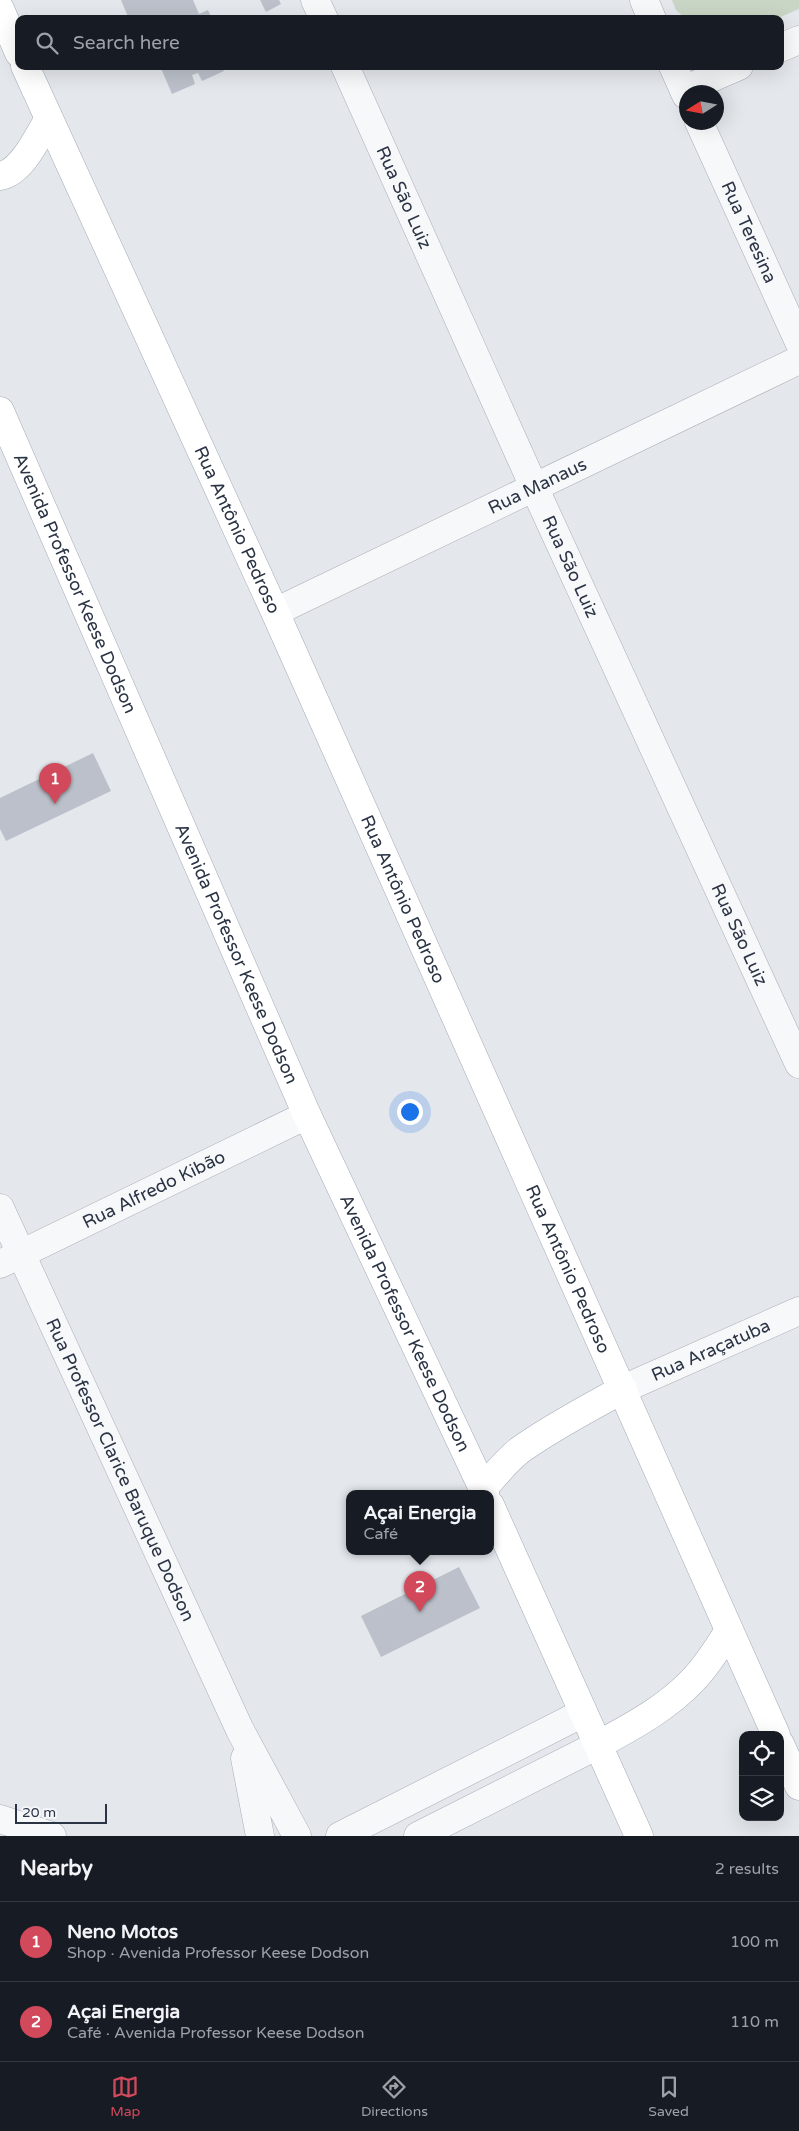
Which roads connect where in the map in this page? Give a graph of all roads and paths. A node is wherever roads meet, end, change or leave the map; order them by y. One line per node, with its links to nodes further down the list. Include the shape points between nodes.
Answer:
1 (315, 0): 4 (street)
2 (644, 0): 5 (street)
3 (0, 9): 7 (main road)
4 (322, 15)
5 (650, 15)
6 (799, 40): 8 (street)
7 (15, 43)
8 (784, 46)
9 (27, 70): 13 (main road, Rua Antônio Pedroso)
10 (347, 70): 19 (street, Rua São Luiz)
11 (726, 70): 12 (street)
12 (681, 84)
13 (48, 120): 15 (main road, via 26,158 6,175); 20 (main road, Rua Antônio Pedroso)
14 (703, 130): 16 (street, Rua Teresina)
15 (0, 176)
16 (799, 342)
17 (799, 360): 19 (street, Rua Manaus)
18 (0, 411): 22 (main road, Avenida Professor Keese Dodson)
19 (534, 487): 20 (street, Rua Manaus); 21 (street, Rua São Luiz)
20 (275, 612): 26 (main road, Rua Antônio Pedroso)
21 (799, 1064)
22 (307, 1115): 24 (street, Rua Alfredo Kibão); 27 (main road, Avenida Professor Keese Dodson)
23 (0, 1208): 24 (street, Rua Professor Clarice Baruque Dodson)
24 (11, 1259): 32 (street, Rua Professor Clarice Baruque Dodson)
25 (799, 1312): 26 (street, Rua Araçatuba)
26 (623, 1389): 28 (main road, via 520,1450 503,1466); 30 (main road, Rua Antônio Pedroso)
27 (483, 1490)
28 (489, 1490)
29 (494, 1514): 31 (main road, Avenida Professor Keese Dodson)
30 (729, 1630): 33 (main road, Rua Antônio Pedroso); 34 (main road, via 693,1681 653,1712)
31 (583, 1713): 34 (main road, Avenida Professor Keese Dodson); 41 (street)
32 (240, 1730): 39 (street, Rua Professor Clarice Baruque Dodson); 40 (street, Rua Professor Clarice Baruque Dodson)
33 (774, 1731)
34 (598, 1745): 42 (street); 43 (main road, Avenida Professor Keese Dodson)
35 (784, 1753): 36 (main road)
36 (799, 1786)
37 (0, 1819): 38 (street)
38 (52, 1836)
39 (260, 1836)
40 (297, 1836)
41 (340, 1836)
42 (418, 1836)
43 (640, 1836)

